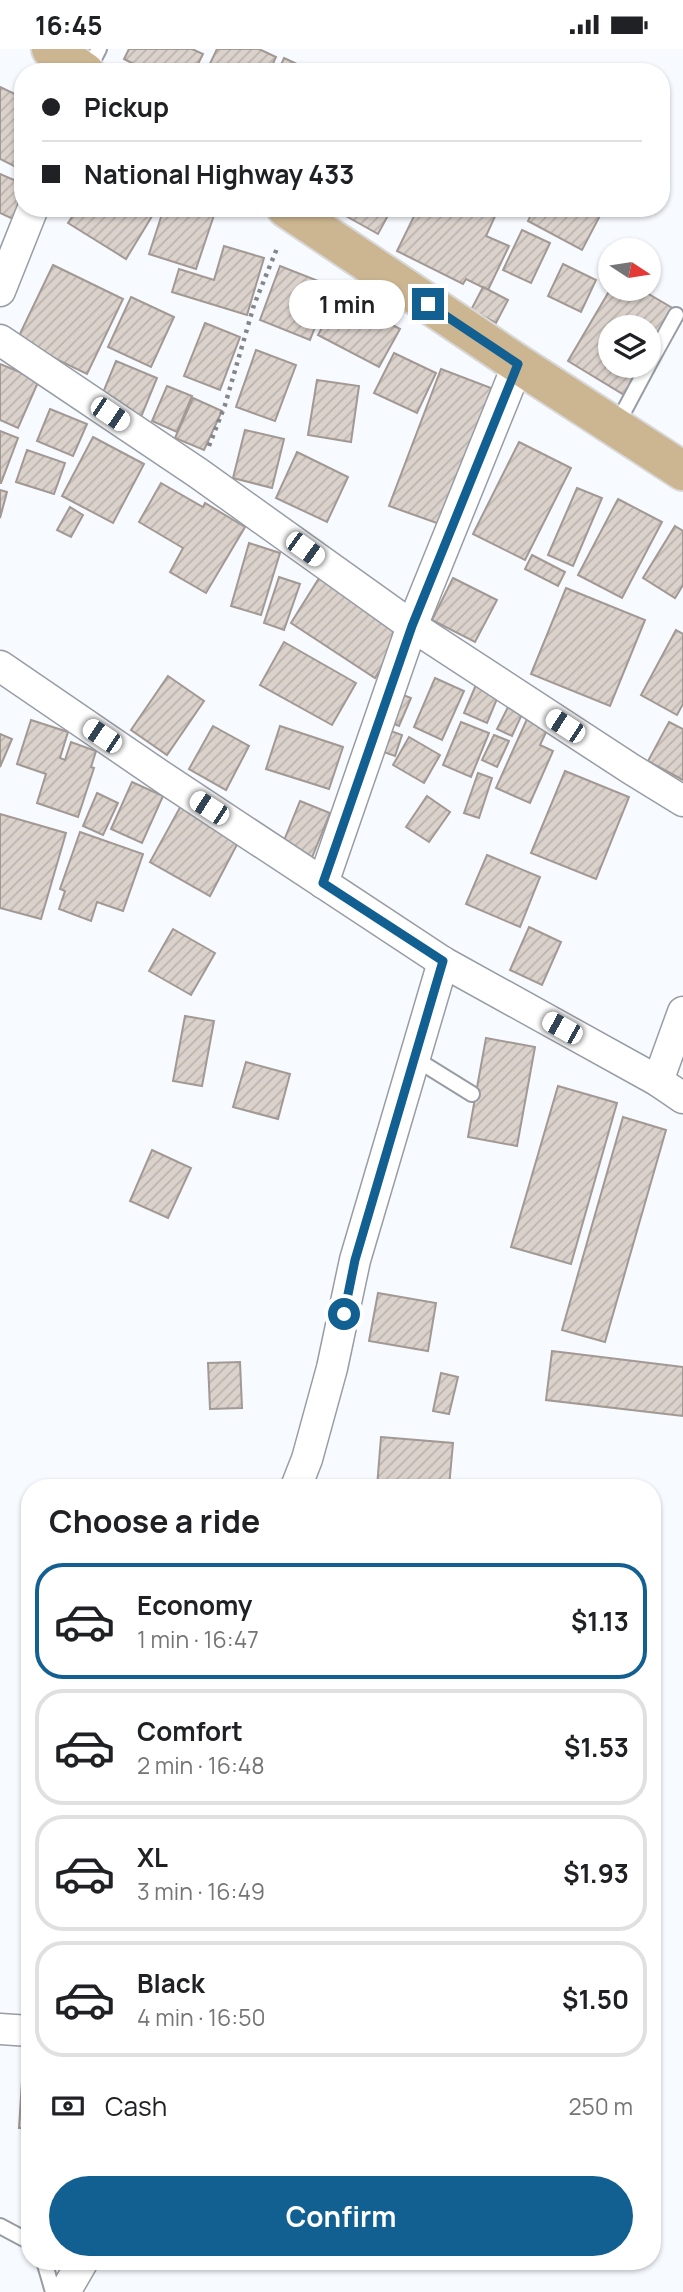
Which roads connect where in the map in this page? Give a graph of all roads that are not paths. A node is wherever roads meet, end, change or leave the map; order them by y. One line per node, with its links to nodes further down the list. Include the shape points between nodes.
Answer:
1 (51, 49): 2 (main road)
2 (72, 63)
3 (29, 217): 5 (street)
4 (299, 217): 9 (main road)
5 (0, 291)
6 (676, 315): 8 (lane)
7 (0, 341): 13 (street, via 198,473)
8 (661, 343)
9 (518, 364): 11 (main road); 13 (street)
10 (642, 378): 11 (lane)
11 (616, 426): 12 (main road)
12 (683, 471)
13 (412, 626): 15 (street); 16 (street)
14 (0, 666): 16 (street)
15 (683, 801)
16 (323, 883): 17 (street)
17 (443, 961): 19 (street); 20 (street)
18 (683, 1012): 20 (street)
19 (414, 1058): 21 (lane); 23 (street, via 355,1260 332,1368)
20 (658, 1081): 22 (street)
21 (472, 1094)
22 (683, 1098)
23 (299, 1479)
24 (0, 2029): 25 (street)
25 (21, 2030)
26 (0, 2226): 27 (lane)
27 (21, 2237)
28 (47, 2270): 30 (lane)
29 (78, 2270): 31 (street)
30 (53, 2292)
31 (65, 2292)

